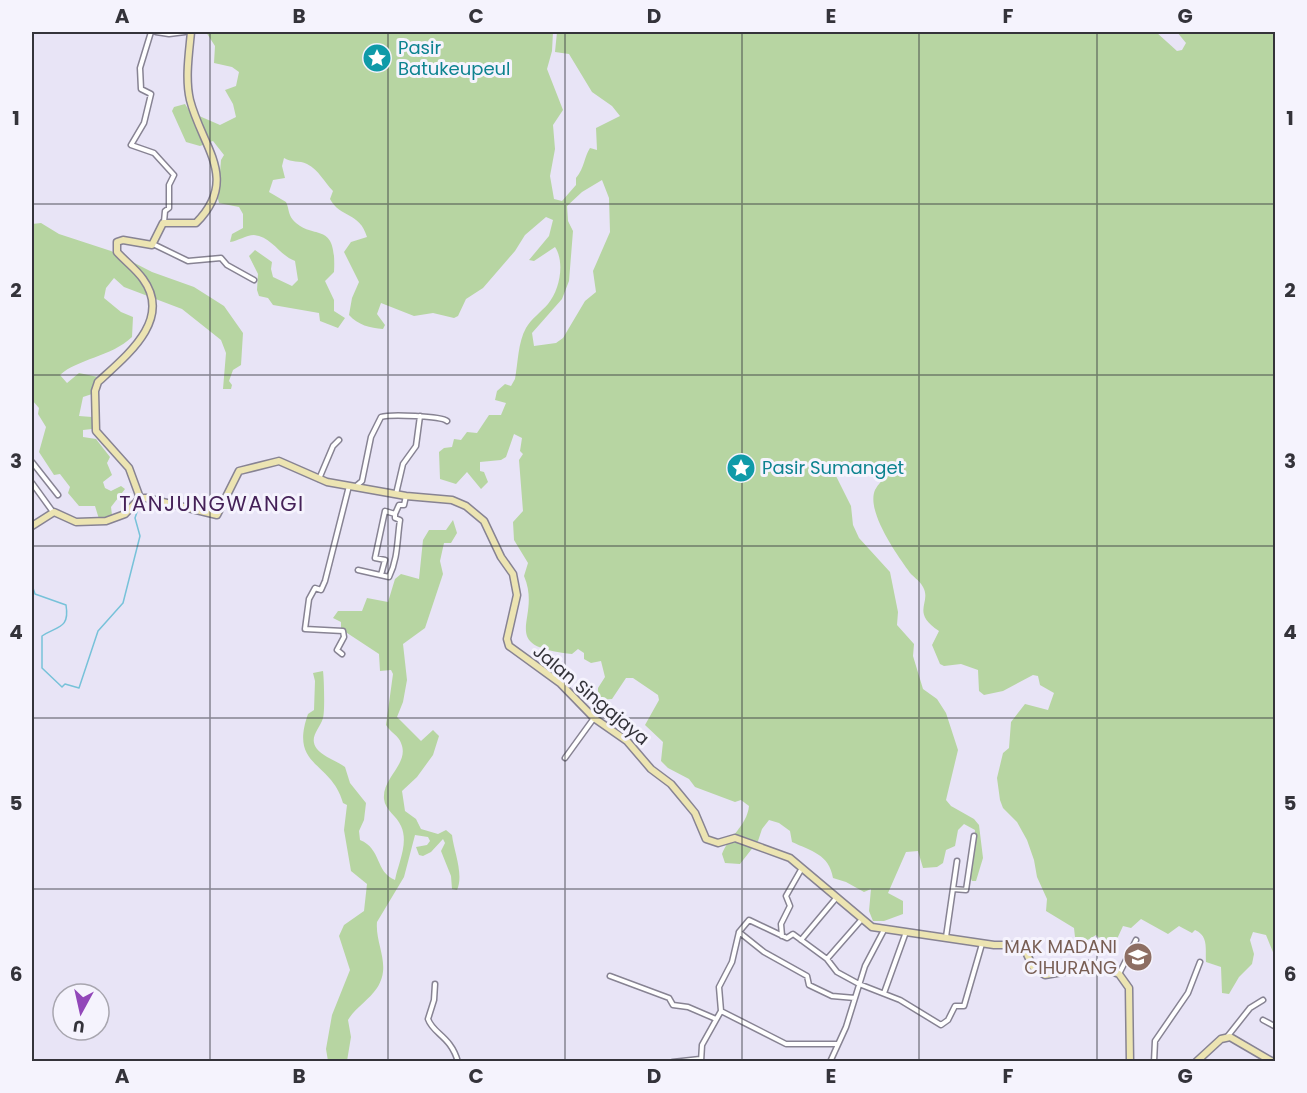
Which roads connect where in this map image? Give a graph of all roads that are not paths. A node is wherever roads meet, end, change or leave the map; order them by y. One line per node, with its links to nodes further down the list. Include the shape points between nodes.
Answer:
1 (151, 32): 5 (street, via 139,72 141,89 151,94 144,123 131,145 154,153 174,175)
2 (156, 32): 3 (street)
3 (185, 32)
4 (191, 32): 5 (street, via 190,102 216,163 217,175 213,202 196,223)
5 (164, 222): 6 (street)
6 (153, 244): 7 (street, via 188,261 221,258); 18 (street, via 123,240 116,243 117,252 150,289 153,317 148,330 98,382 95,391 95,428 133,474)
7 (254, 280)
8 (420, 416): 9 (street, via 443,417); 14 (street, via 381,417 368,445 362,481); 15 (street, via 416,446 406,465 403,464)
9 (447, 421)
10 (339, 440): 12 (street)
11 (32, 462): 16 (street)
12 (319, 479): 14 (street, Jalan Singajaya); 18 (street, Jalan Singajaya, via 279,461 243,468 230,484 218,515)
13 (32, 483): 19 (street)
14 (352, 487): 15 (street, Jalan Singajaya); 24 (street, via 325,581 309,599 305,629 343,631 337,650)
15 (396, 494): 17 (street, Jalan Singajaya)
16 (58, 495)
17 (406, 496): 20 (street); 25 (street, Jalan Singajaya, via 456,501 484,521 513,574 517,596 507,639 509,646 560,683)
18 (140, 498): 19 (street, via 125,514 106,521 76,522)
19 (54, 512): 21 (street)
20 (395, 514): 23 (street, via 400,520 396,565 389,577); 23 (street, via 385,511 375,558 385,560)
21 (32, 526)
22 (358, 570): 23 (street)
23 (381, 575)
24 (342, 654)
25 (594, 717): 26 (street); 29 (street, Jalan Singajaya, via 621,735 651,769 671,784 695,813 701,831 711,842 735,838 790,858)
26 (565, 758)
27 (974, 836): 30 (street, via 966,890)
28 (957, 861): 30 (street)
29 (803, 867): 31 (street, Jalan Singajaya); 36 (street, via 786,896 790,906 782,924)
30 (953, 889): 37 (street)
31 (837, 897): 32 (street, Jalan Singajaya); 38 (street)
32 (862, 919): 33 (street, Jalan Singajaya); 41 (street)
33 (884, 930): 34 (street, Jalan Singajaya); 46 (street)
34 (906, 931): 37 (street, Jalan Singajaya); 47 (street)
35 (739, 932): 36 (street, via 746,922 753,920); 48 (street, via 764,952 807,976 810,986 832,996); 50 (street, via 732,962 719,987)
36 (782, 936): 38 (street, via 793,934)
37 (946, 938): 40 (street, Jalan Singajaya)
38 (801, 940): 41 (street)
39 (1136, 940): 43 (street)
40 (982, 944): 43 (street, Jalan Singajaya, via 1020,946 1033,967 1045,975 1092,963); 47 (street, via 966,1003 963,1007 955,1006 944,1024)
41 (827, 959): 46 (street, via 834,969)
42 (1200, 962): 61 (street, via 1188,993 1155,1041)
43 (1119, 974): 60 (street, via 1129,988)
44 (609, 976): 51 (street, via 669,998 673,1005)
45 (435, 984): 57 (street, via 428,1019 450,1042)
46 (858, 984): 47 (street); 48 (street)
47 (884, 993)
48 (855, 998): 55 (street)
49 (1263, 1000): 54 (street, via 1250,1008)
50 (721, 1011): 51 (street); 55 (street, via 786,1044)
51 (716, 1019): 56 (street, via 702,1045)
52 (1263, 1020): 53 (street)
53 (1275, 1027)
54 (1227, 1037): 62 (street); 63 (street)
55 (837, 1044): 59 (street)
56 (701, 1060): 58 (street)
57 (458, 1062)
58 (673, 1062)
59 (830, 1062)
60 (1130, 1062)
61 (1154, 1062)
62 (1196, 1062)
63 (1273, 1062)

